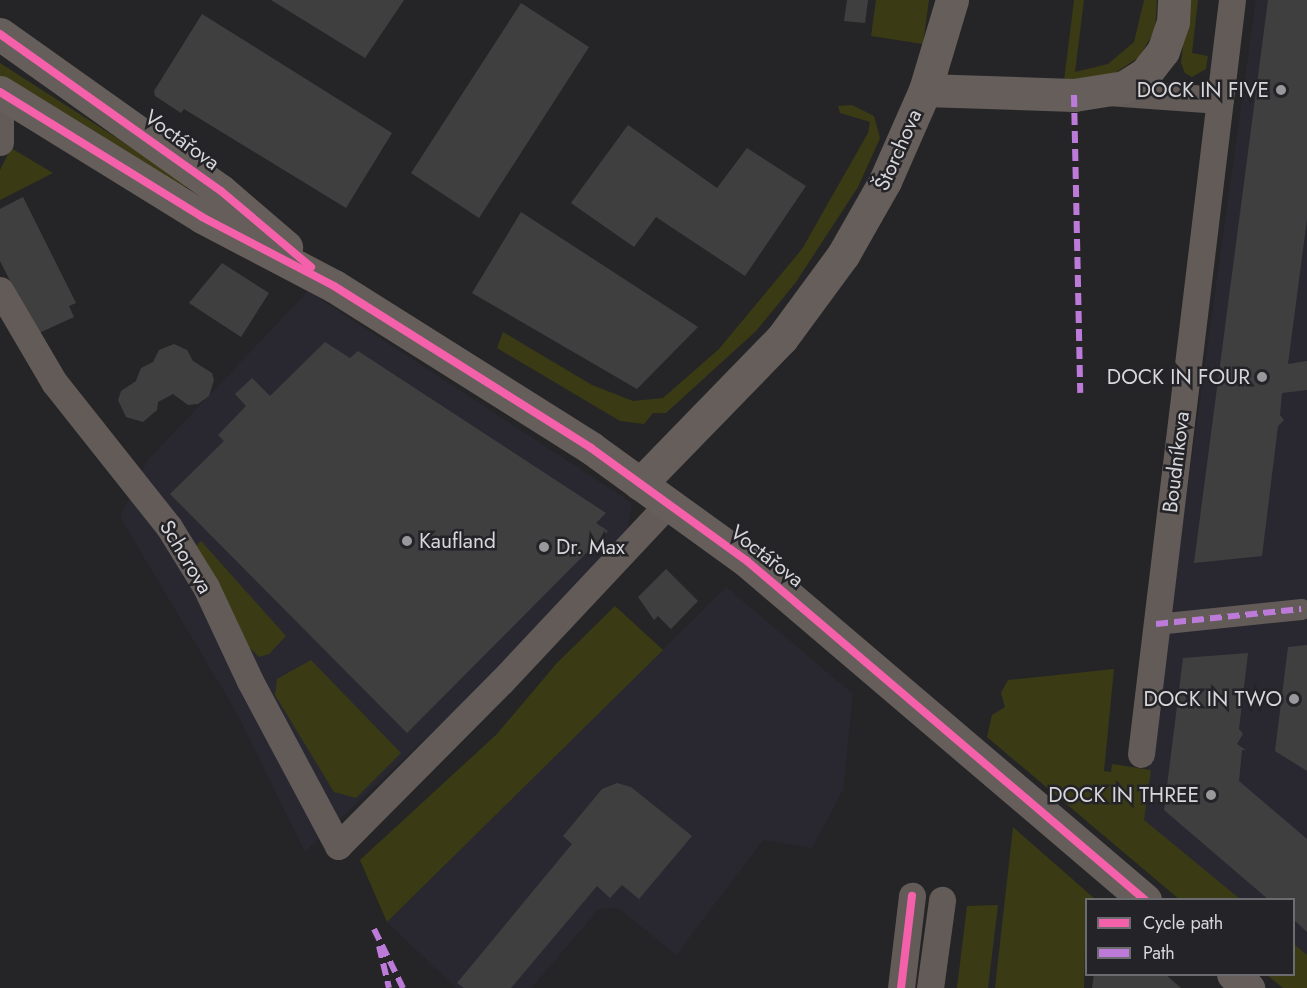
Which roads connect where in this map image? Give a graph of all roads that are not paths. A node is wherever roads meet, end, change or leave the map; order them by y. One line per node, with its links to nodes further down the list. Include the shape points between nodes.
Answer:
1 (952, 0): 5 (main road)
2 (1174, 0): 7 (main road, via 1173,22 1163,51 1145,74 1124,87)
3 (1232, 0): 8 (street)
4 (0, 34): 11 (main road, Voctářova, via 221,191)
5 (925, 90): 7 (main road, Štorchova, via 1064,95); 13 (main road, Štorchova, via 866,218 809,303 754,369)
6 (0, 92): 11 (main road, Voctářova, via 202,217)
7 (1105, 92): 8 (street, Štorchova)
8 (1220, 100): 16 (street, Boudníkova)
9 (0, 118): 10 (street)
10 (0, 141)
11 (334, 286): 13 (main road, Voctářova, via 591,448)
12 (0, 290): 14 (street, Schorova, via 54,382 141,489 181,547 338,846 501,682)
13 (640, 484): 14 (main road, Voctářova)
14 (668, 504): 18 (main road, Voctářova, via 800,605)
15 (1301, 609): 16 (street)
16 (1156, 624): 17 (street, Boudníkova)
17 (1141, 754)
18 (1143, 898)
19 (911, 901): 22 (street)
20 (941, 905): 23 (street)
21 (1234, 976): 24 (main road)
22 (900, 988)
23 (930, 988)
24 (1248, 988)

